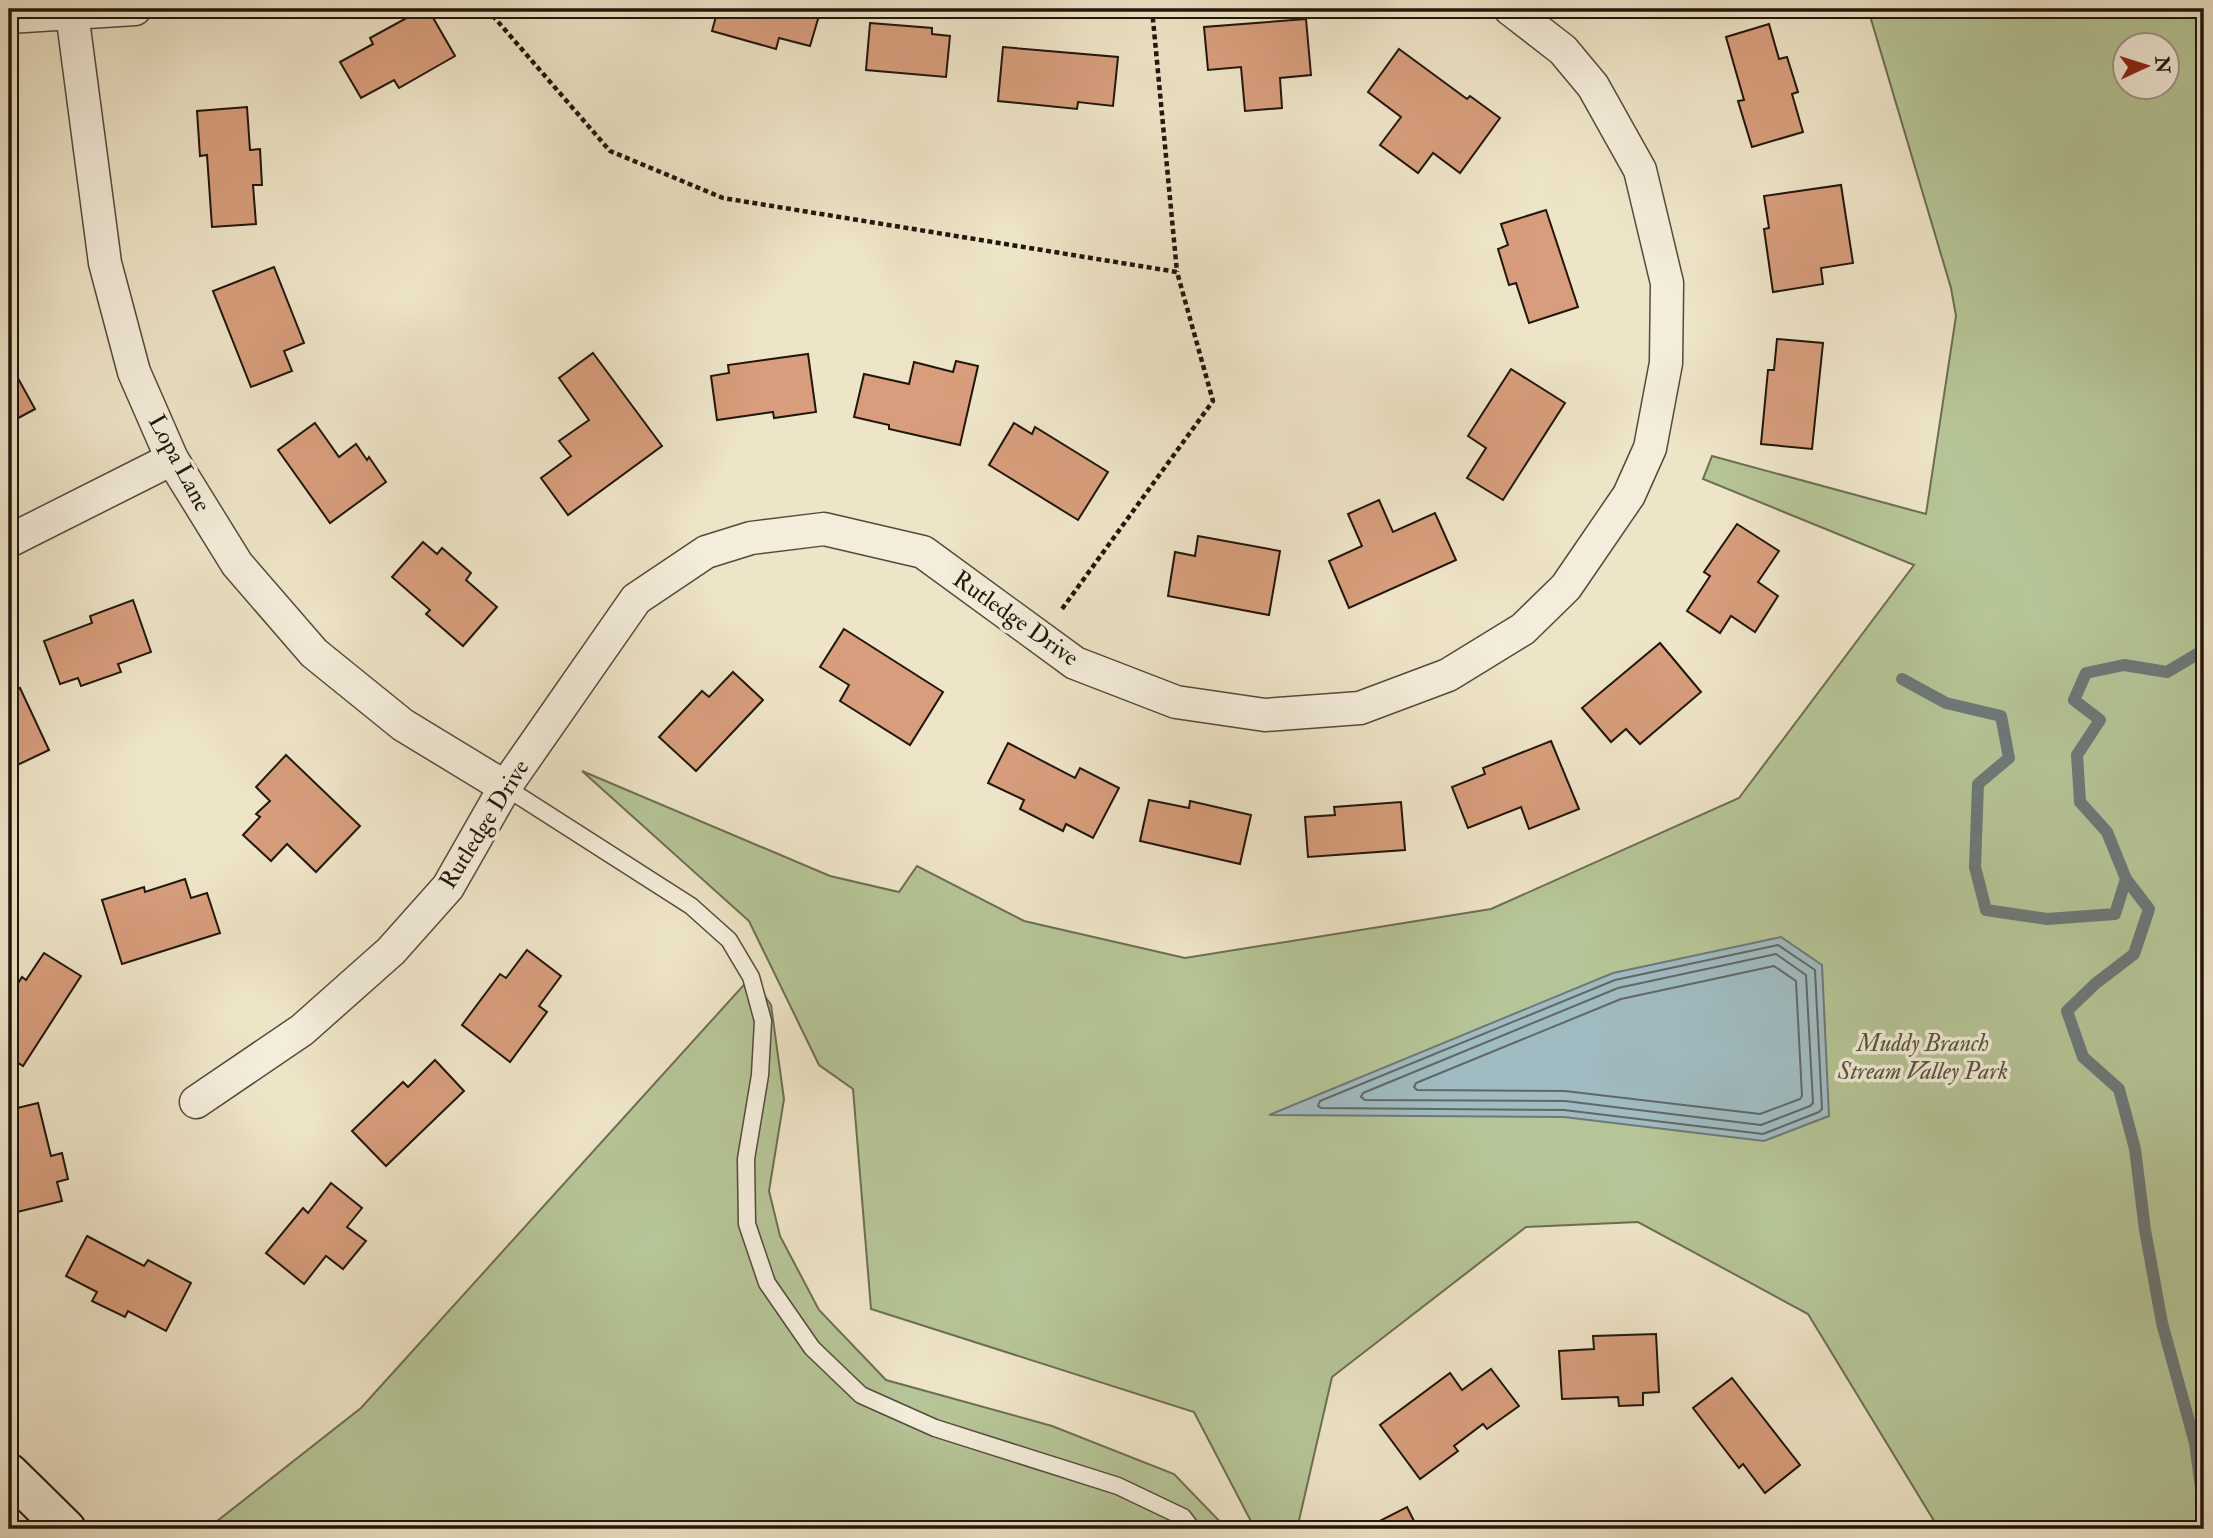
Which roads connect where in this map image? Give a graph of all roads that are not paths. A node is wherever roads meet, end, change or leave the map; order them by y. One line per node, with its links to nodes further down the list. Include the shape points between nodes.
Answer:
1 (135, 9): 3 (street)
2 (1510, 9): 7 (street, Rutledge Drive, via 1563,50 1593,86 1640,170 1668,283 1666,363 1650,448 1629,495 1566,587 1523,629 1448,675 1360,708 1265,715 1176,702 1075,663 923,552 824,528 751,538 706,552 636,599)
3 (72, 13): 4 (street); 5 (street, Lopa Lane, via 105,263 134,372)
4 (9, 17)
5 (172, 459): 6 (street); 7 (street, Lopa Lane, via 237,564 314,653 403,725)
6 (9, 541)
7 (505, 787): 8 (street, Rutledge Drive, via 448,887 391,951 302,1030); 11 (lane, via 691,906 729,940 751,977 763,1021 760,1075 746,1159 747,1224 767,1283 812,1348 861,1395 935,1429 1118,1486 1183,1517)
8 (196, 1102)
9 (9, 1473): 10 (main road)
10 (66, 1529)
11 (1192, 1529)

